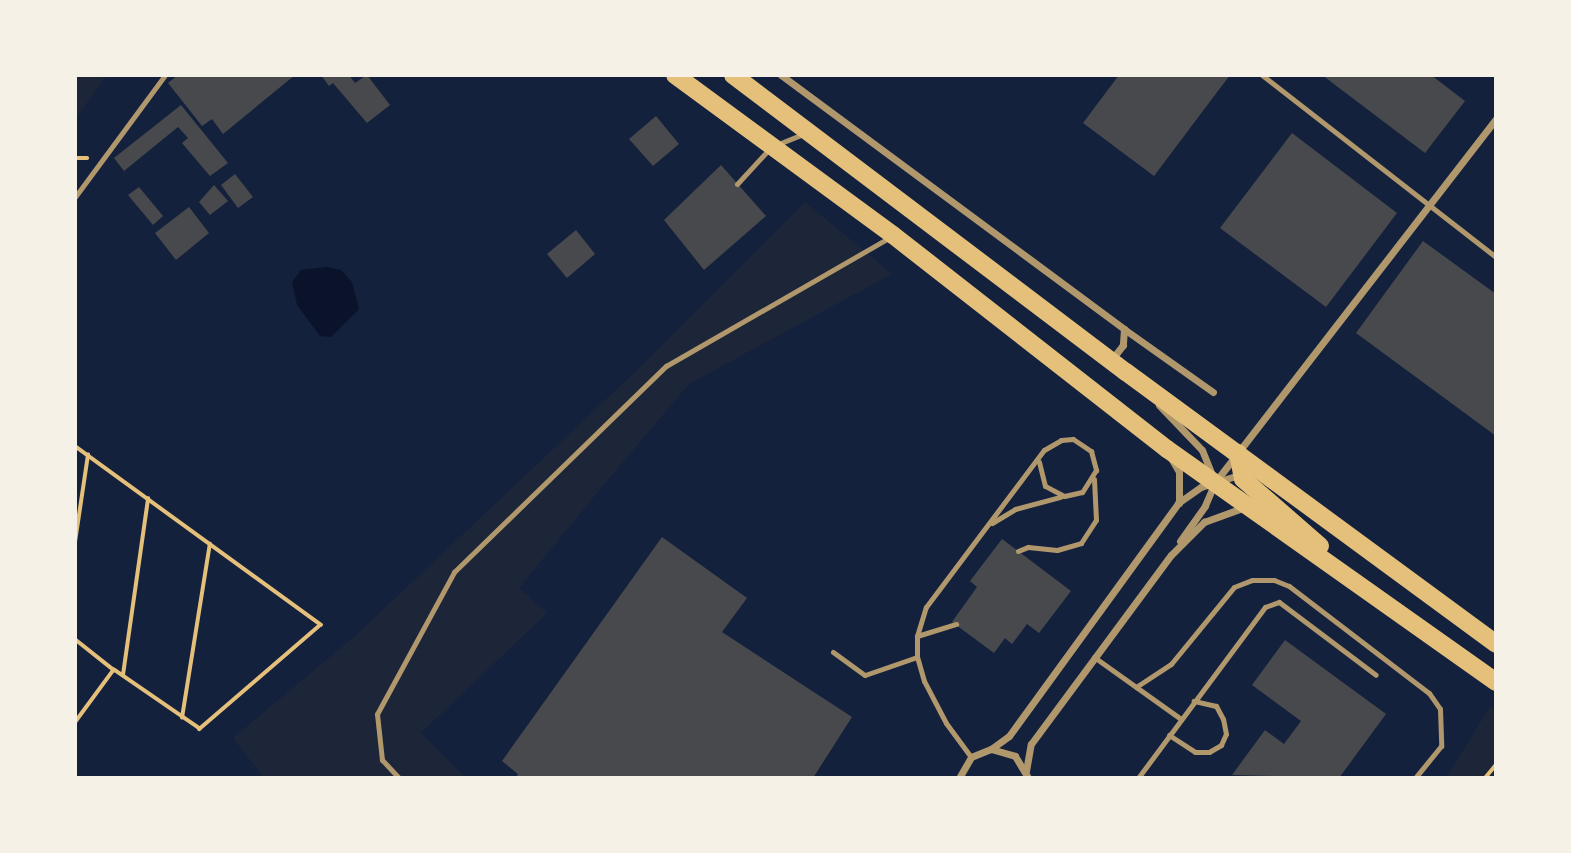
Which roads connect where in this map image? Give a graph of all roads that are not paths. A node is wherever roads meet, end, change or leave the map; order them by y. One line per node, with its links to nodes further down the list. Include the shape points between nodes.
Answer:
1 (165, 75): 10 (lane)
2 (675, 75): 8 (main road)
3 (733, 75): 7 (main road)
4 (780, 75): 14 (street)
5 (1262, 75): 11 (lane)
6 (1496, 119): 11 (street)
7 (809, 131): 8 (lane); 15 (main road)
8 (771, 147): 9 (lane); 12 (main road)
9 (737, 184)
10 (75, 197)
11 (1430, 208): 13 (lane); 19 (street)
12 (893, 235): 18 (main road); 48 (lane, via 666,366 454,572 377,714 382,760)
13 (1496, 257)
14 (1124, 329): 15 (street, via 1123,345); 17 (street)
15 (1111, 361): 16 (main road)
16 (1126, 372): 19 (main road); 24 (street, via 1202,450)
17 (1213, 392)
18 (1167, 449): 24 (main road); 26 (street, via 1179,472)
19 (1238, 453): 21 (main road); 22 (main road); 24 (street)
20 (1039, 462): 23 (lane, via 1052,443 1073,439 1091,451); 25 (lane, via 1045,486); 28 (lane)
21 (1240, 474): 22 (street); 24 (street); 31 (main road)
22 (1273, 478): 34 (main road)
23 (1094, 479): 25 (lane, via 1082,492); 29 (lane, via 1096,520 1080,543 1057,550 1028,547)
24 (1215, 482): 26 (street); 27 (main road); 30 (street, via 1205,506)
25 (1064, 496): 28 (lane, via 1015,509)
26 (1178, 503): 44 (street, via 1009,736)
27 (1249, 506): 30 (street, via 1211,518); 31 (main road)
28 (989, 524): 33 (lane, via 926,607)
29 (1018, 551)
30 (1171, 555): 37 (street)
31 (1348, 577): 39 (main road)
32 (956, 624): 33 (lane)
33 (917, 636): 36 (lane)
34 (1496, 644)
35 (833, 652): 36 (lane, via 864,675)
36 (916, 657): 45 (lane, via 946,723)
37 (1094, 657): 40 (lane); 46 (street, via 1031,744)
38 (1376, 675): 41 (lane, via 1279,602 1265,607 1251,622)
39 (1496, 682)
40 (1136, 687): 42 (lane); 47 (lane, via 1171,664 1234,587 1252,580 1274,580 1289,586 1429,693 1440,709 1441,746)
41 (1194, 701): 42 (lane); 43 (lane, via 1216,706 1226,734 1221,745 1209,752 1195,752)
42 (1181, 719): 43 (lane)
43 (1169, 735): 50 (lane)
44 (991, 749): 45 (street); 46 (street, via 1015,756)
45 (971, 757): 49 (street)
46 (1027, 775)
47 (1416, 777)
48 (399, 778)
49 (959, 778)
50 (1138, 778)

